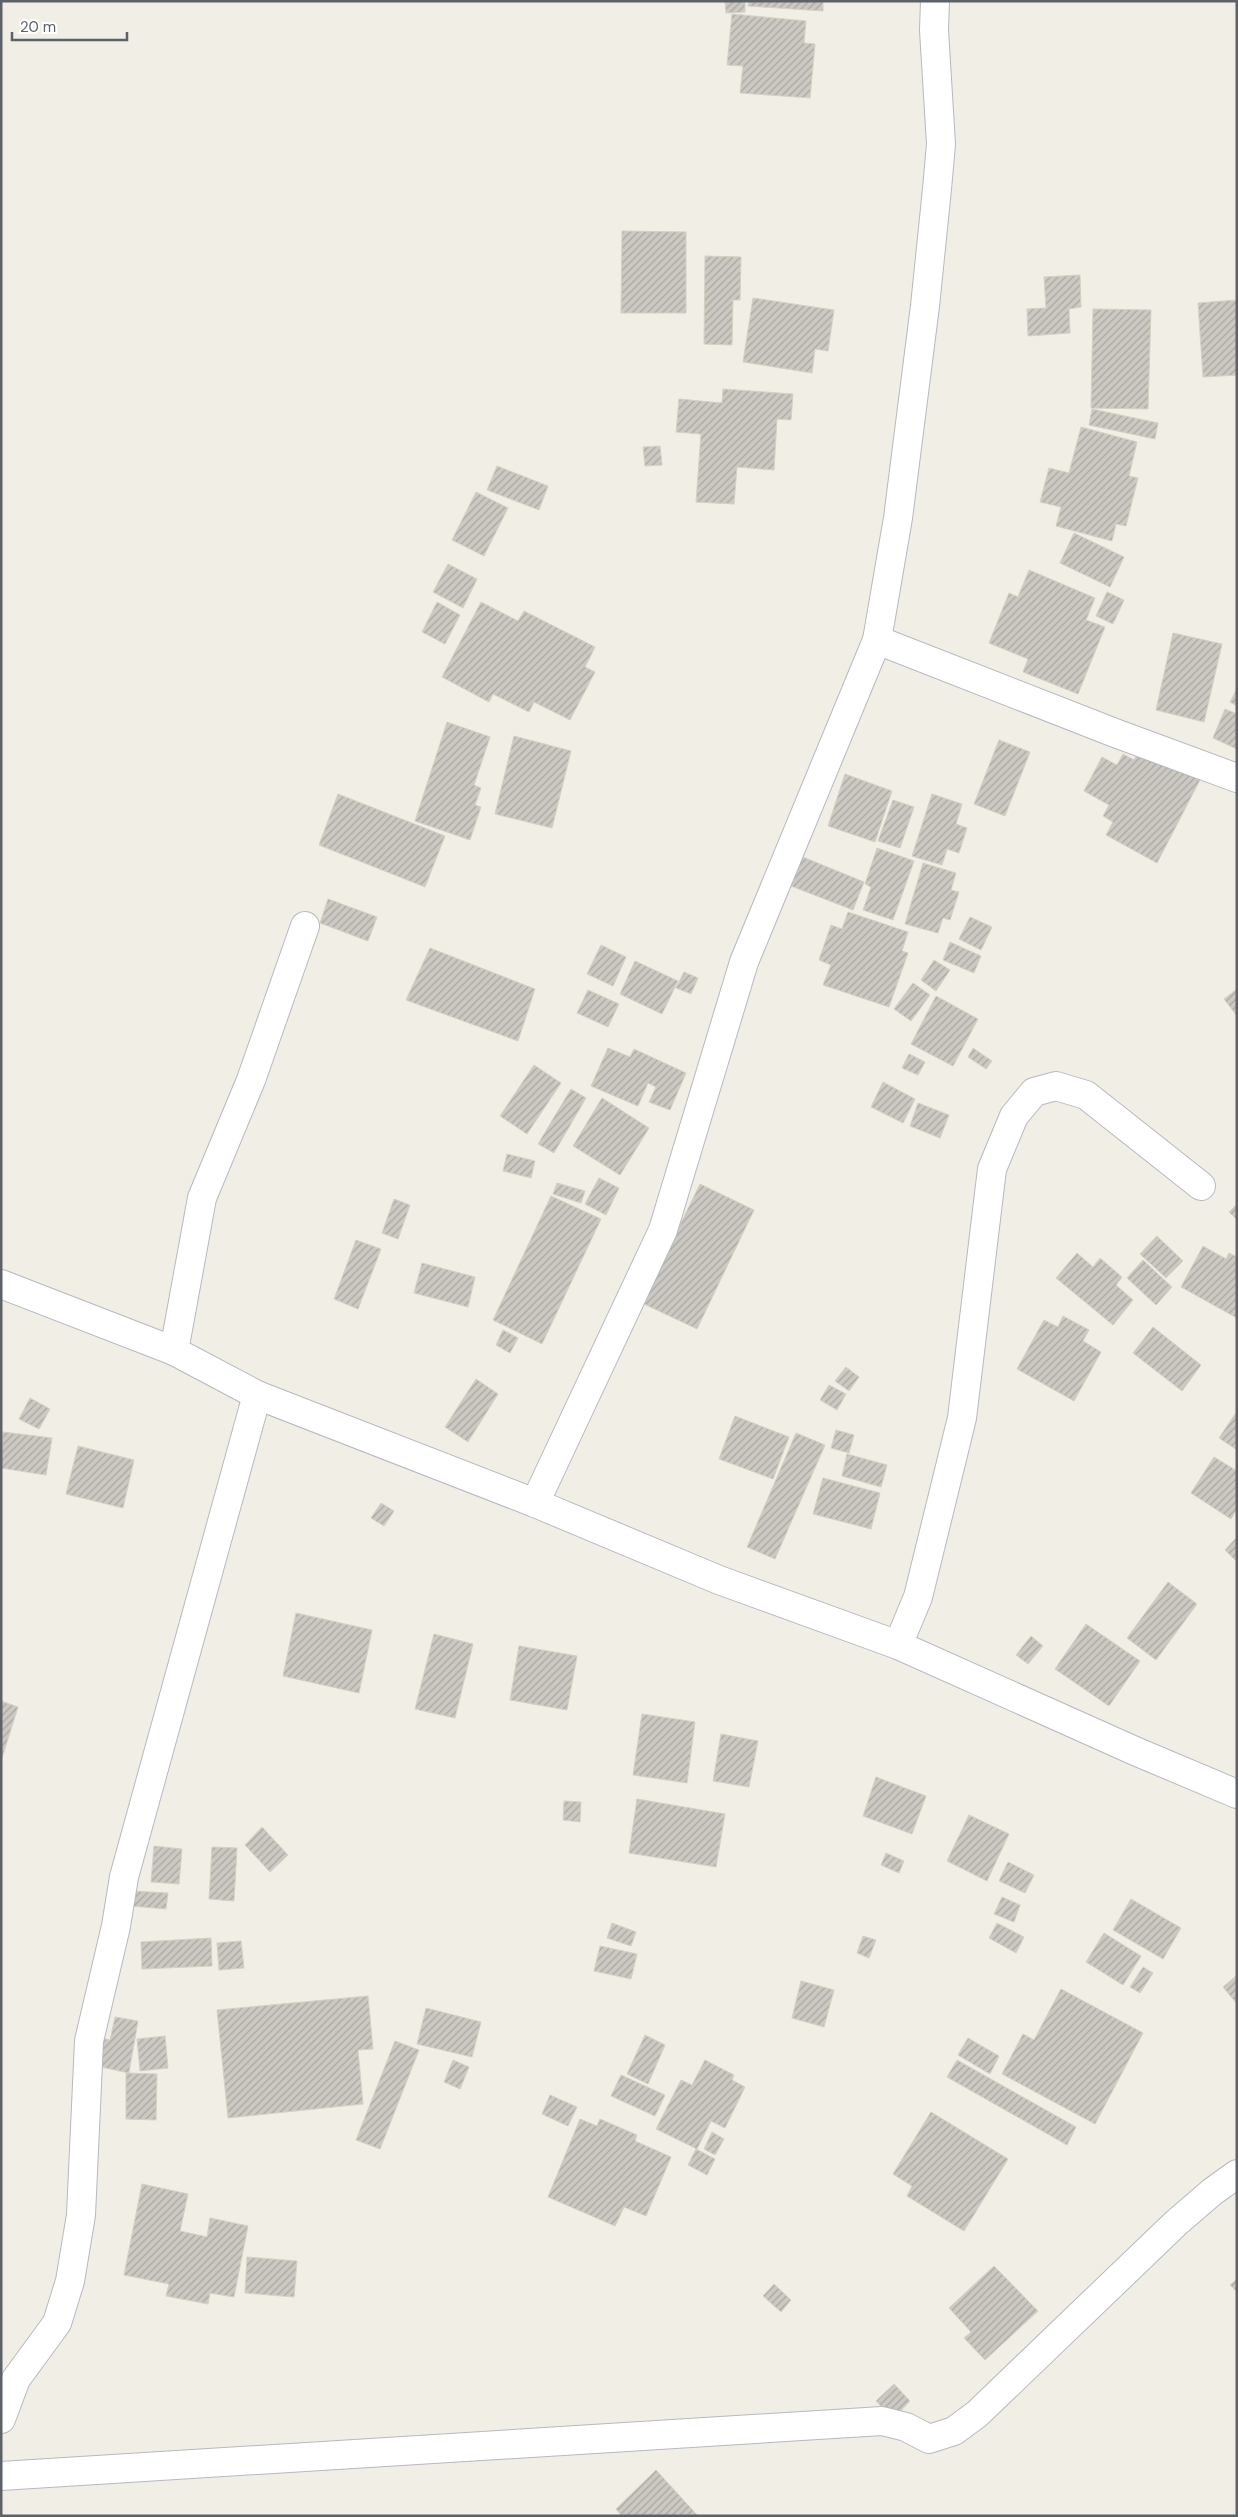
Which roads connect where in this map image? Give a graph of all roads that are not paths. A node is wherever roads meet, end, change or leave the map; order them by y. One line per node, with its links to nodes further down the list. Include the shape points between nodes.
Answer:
1 (935, 1): 2 (street, via 941,144 937,188 898,518)
2 (876, 640): 3 (street); 9 (street, via 744,962 663,1230)
3 (1237, 778)
4 (305, 926): 7 (street, via 251,1080 202,1198)
5 (1201, 1186): 10 (street, via 1086,1095 1056,1086 1034,1092 1014,1116 992,1168 962,1418 918,1597)
6 (1, 1284): 7 (street)
7 (174, 1351): 8 (street)
8 (257, 1395): 9 (street); 13 (street, via 124,1877 89,2041 82,2215 70,2281 57,2323 16,2379)
9 (535, 1503): 10 (street, via 719,1580)
10 (898, 1645): 11 (street)
11 (1237, 1794)
12 (1237, 2174): 14 (street, via 1176,2223 977,2414 954,2431 929,2438 906,2427 882,2421)
13 (1, 2419)
14 (1, 2476)

